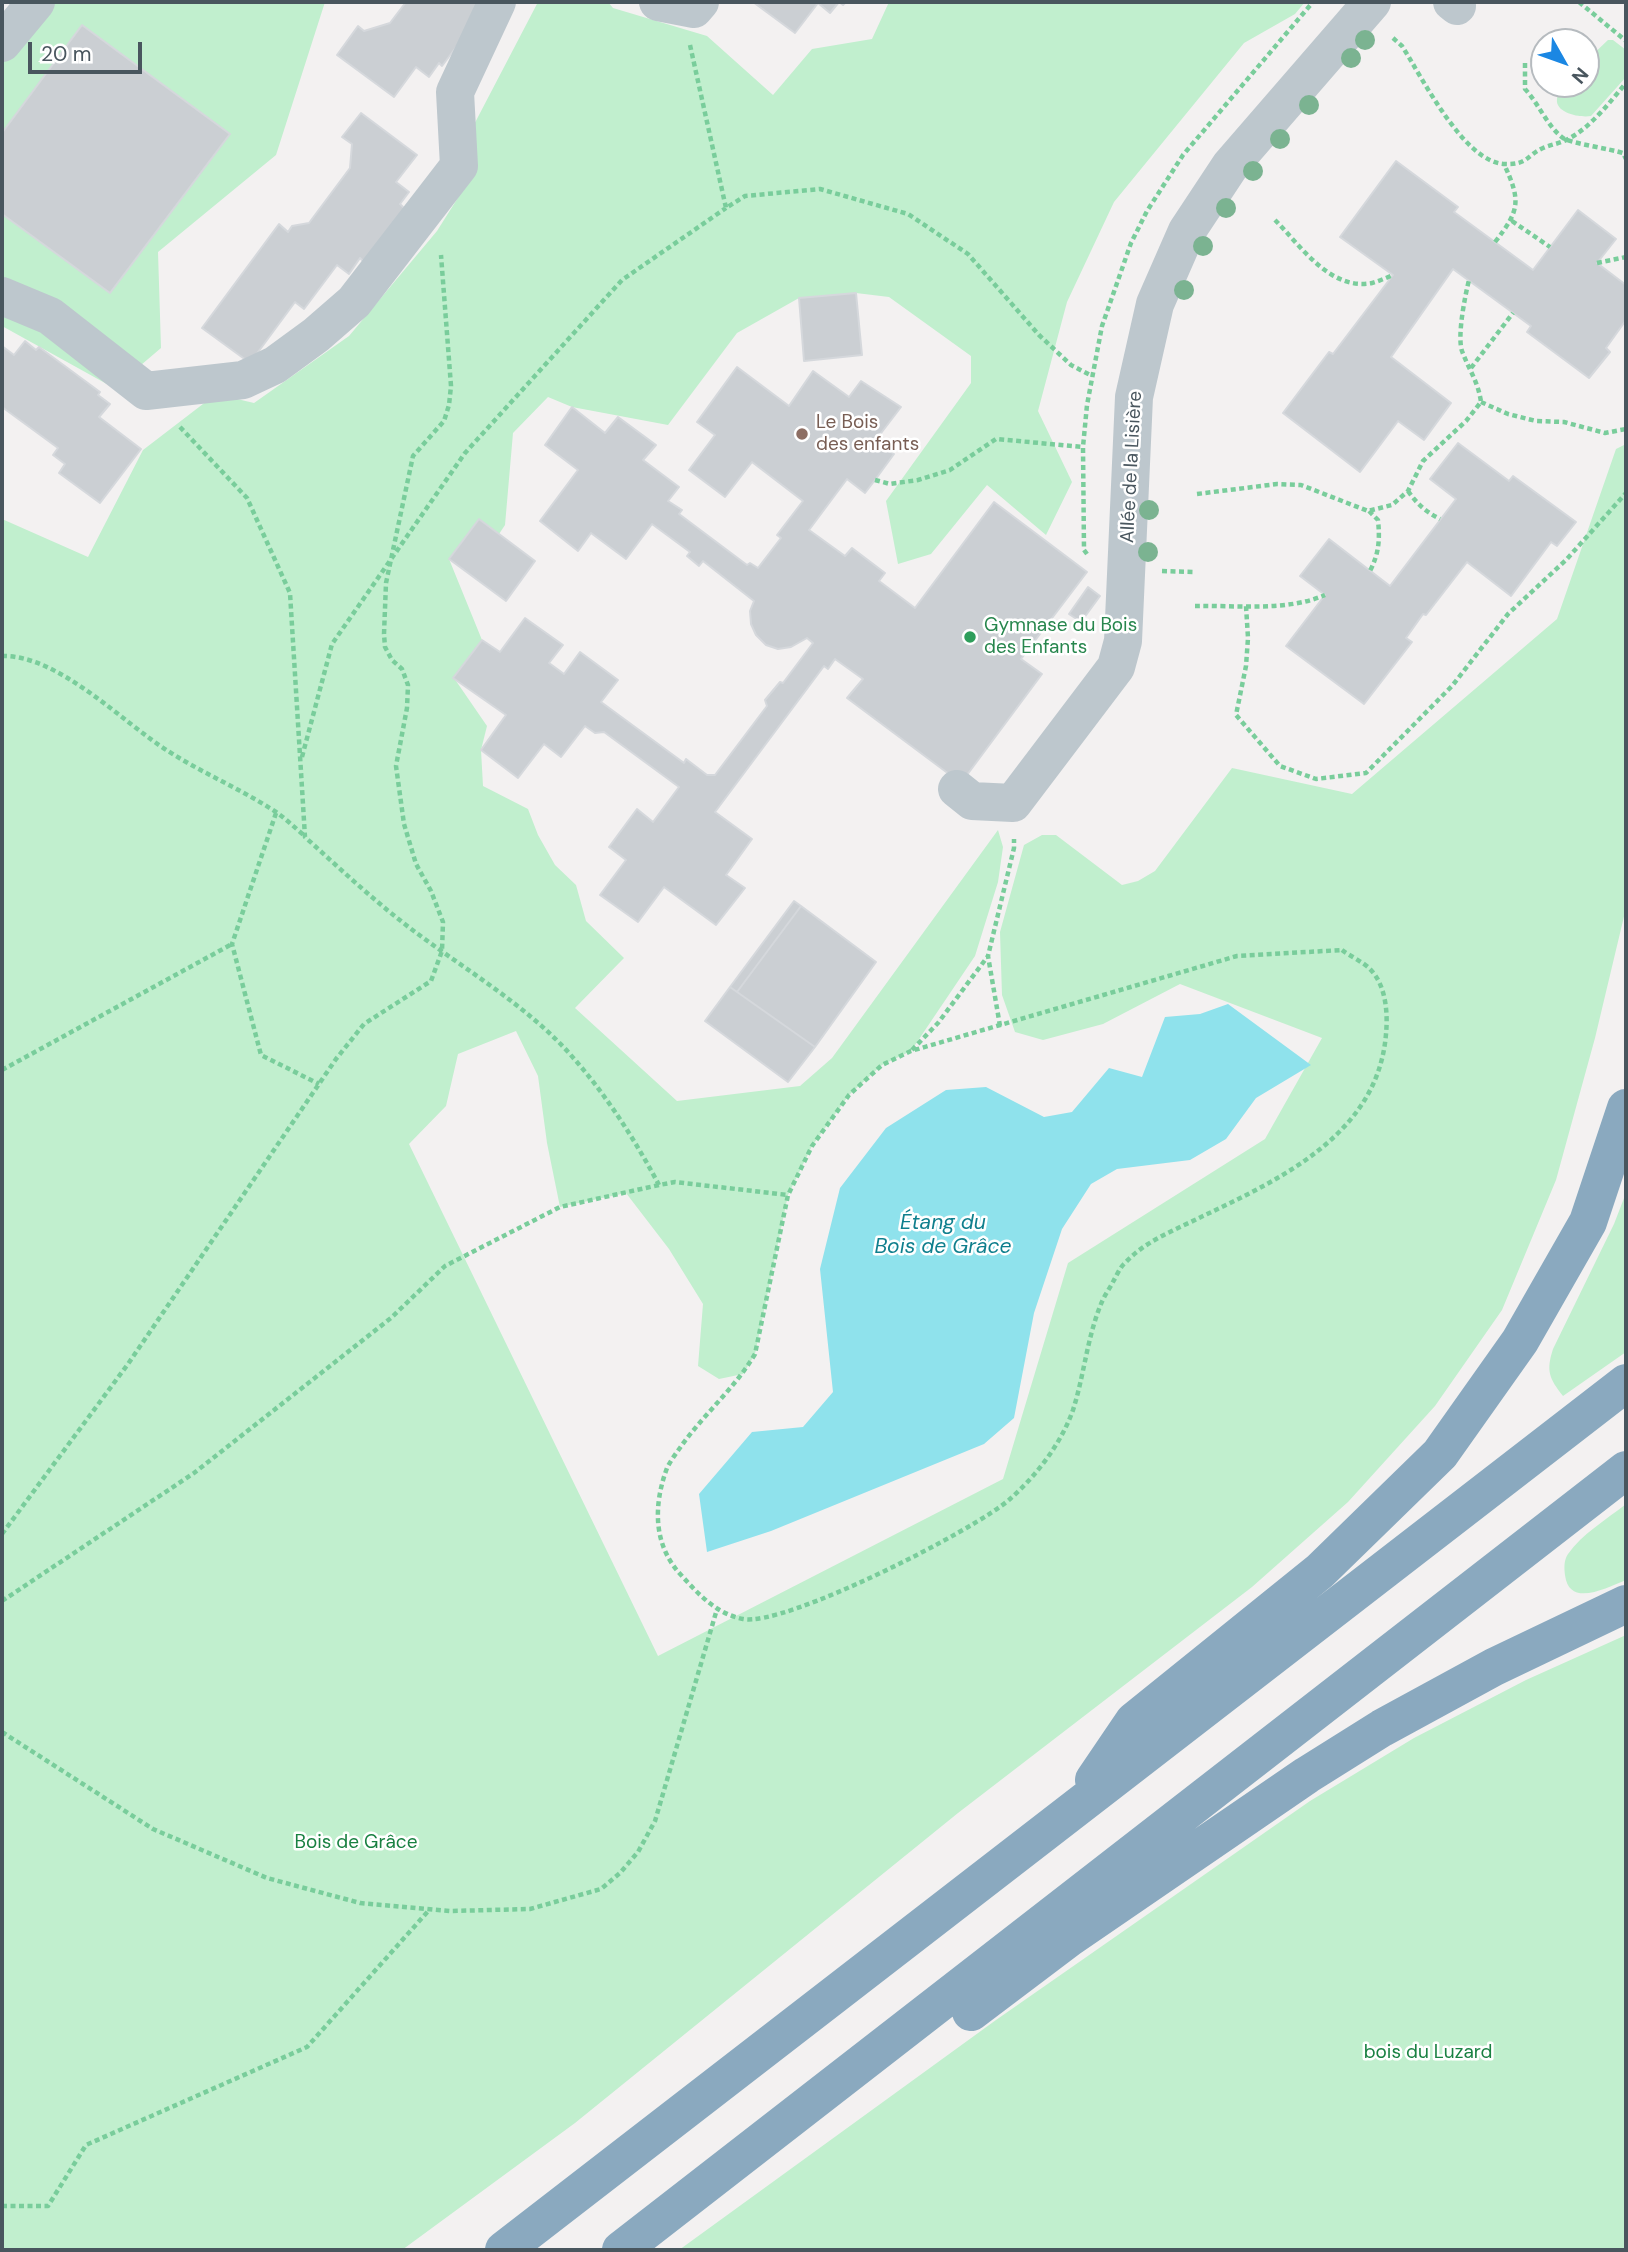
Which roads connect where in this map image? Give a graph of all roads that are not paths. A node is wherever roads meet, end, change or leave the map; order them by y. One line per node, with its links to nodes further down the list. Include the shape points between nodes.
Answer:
1 (36, 2): 4 (street)
2 (497, 2): 5 (street, via 455,92 459,166 354,302 275,365 243,380 146,391 50,316)
3 (1367, 7): 6 (street, Allée de la Lisière, via 1230,166 1188,231 1155,304 1134,397 1136,643 1013,803 972,801)
4 (2, 43)
5 (2, 296)
6 (957, 789)
7 (1626, 1108): 11 (highway, via 1588,1222 1520,1341 1440,1454 1320,1571 1134,1721)
8 (1626, 1384): 11 (highway)
9 (1626, 1470): 13 (highway)
10 (1626, 1604): 14 (highway, via 1494,1667 1307,1774 1069,1938 868,2088)
11 (1074, 1809): 12 (highway)
12 (504, 2250)
13 (621, 2250)
14 (631, 2250)

